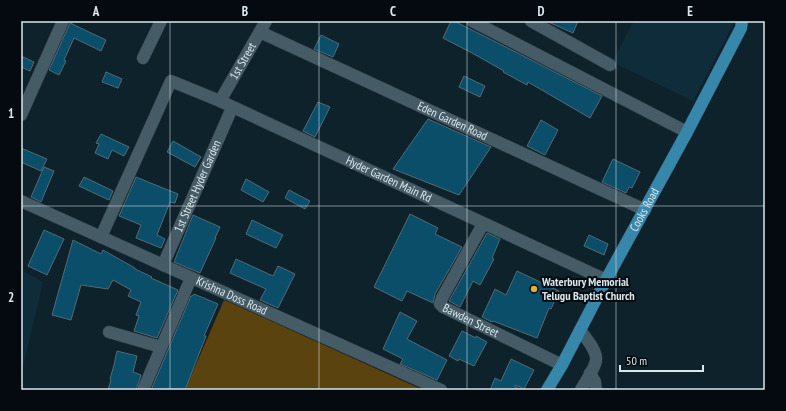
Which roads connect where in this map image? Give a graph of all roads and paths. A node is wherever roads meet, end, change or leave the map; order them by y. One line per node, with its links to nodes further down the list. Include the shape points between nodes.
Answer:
1 (63, 21): 12 (street)
2 (162, 21): 8 (street)
3 (266, 21): 7 (street, 1st Street)
4 (472, 21): 13 (street)
5 (531, 21): 9 (street)
6 (745, 23): 13 (main road, Cooks Road)
7 (260, 32): 10 (street, 1st Street); 15 (street, Eden Garden Road)
8 (143, 58)
9 (610, 66)
10 (220, 102): 11 (street, Hyder Garden Main Rd); 17 (street, Hyder Garden Main Rd, via 171,81)
11 (232, 108): 16 (street, Hyder Garden Main Rd); 18 (street, 1st Street Hyder Garden)
12 (21, 115)
13 (687, 132): 15 (main road, Cooks Road)
14 (21, 201): 17 (street, Krishna Doss Road)
15 (645, 210): 20 (main road, Cooks Road)
16 (483, 224): 20 (street, Hyder Garden Main Rd); 24 (street, Bawden Street, via 440,304)
17 (101, 237): 18 (street, Krishna Doss Road)
18 (163, 265): 19 (street, Krishna Doss Road)
19 (191, 278): 23 (street); 27 (street, Krishna Doss Road)
20 (606, 280): 21 (main road, Cooks Road)
21 (580, 330): 24 (main road, Cooks Road); 25 (street, via 596,357)
22 (109, 332): 23 (street)
23 (161, 347): 26 (street)
24 (562, 365): 28 (main road, Cooks Road)
25 (590, 373): 29 (street); 30 (street)
26 (143, 390)
27 (441, 390)
28 (547, 390)
29 (581, 390)
30 (596, 390)

